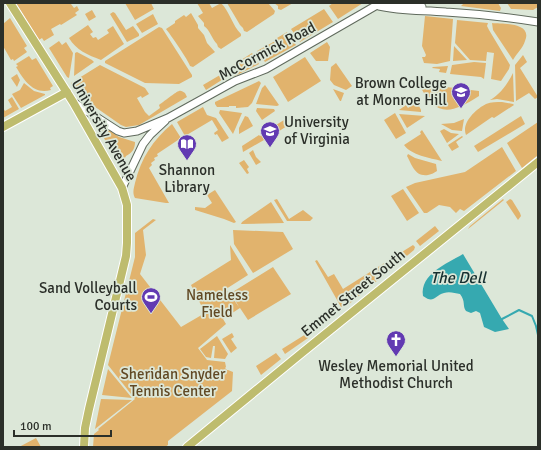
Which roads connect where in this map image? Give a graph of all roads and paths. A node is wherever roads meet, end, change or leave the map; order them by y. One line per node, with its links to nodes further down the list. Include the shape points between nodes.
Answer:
1 (10, 3): 6 (main road, University Avenue)
2 (387, 3): 3 (street, McCormick Road); 4 (street, McCormick Road)
3 (377, 5): 4 (street, McCormick Road); 8 (street, McCormick Road, via 266,69 235,81)
4 (446, 12): 5 (street, McCormick Road)
5 (538, 22)
6 (67, 92): 7 (main road, University Avenue); 9 (main road)
7 (73, 102): 10 (street, McCormick Road, via 118,131); 13 (main road, University Avenue)
8 (168, 118): 10 (street, McCormick Road); 11 (street, McCormick Road)
9 (3, 127)
10 (137, 131): 11 (street, via 143,138)
11 (143, 144): 13 (street, McCormick Road)
12 (538, 162): 15 (main road, Emmet Street South)
13 (122, 188): 14 (main road, University Avenue, via 127,205 126,256 89,409)
14 (84, 447)
15 (188, 447)

